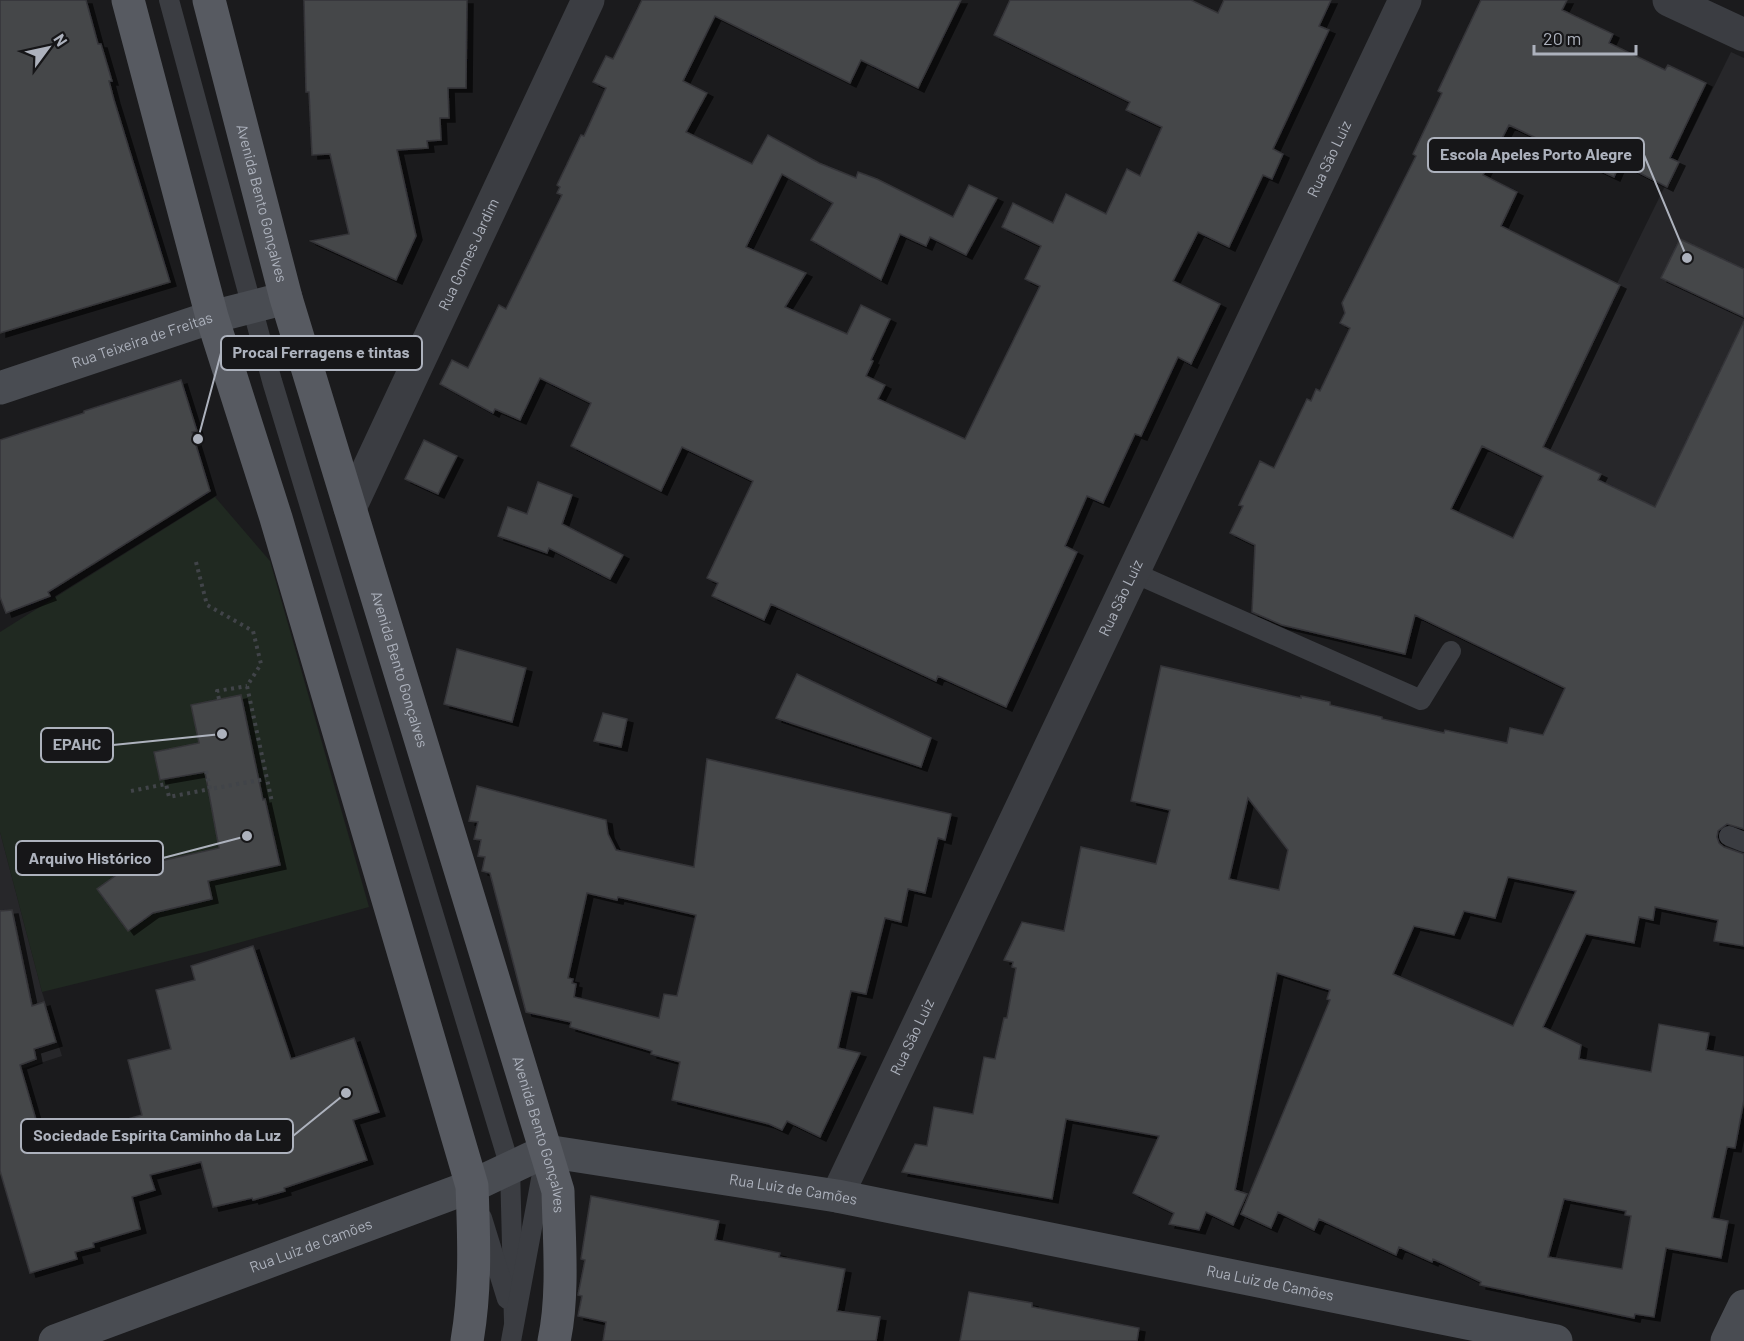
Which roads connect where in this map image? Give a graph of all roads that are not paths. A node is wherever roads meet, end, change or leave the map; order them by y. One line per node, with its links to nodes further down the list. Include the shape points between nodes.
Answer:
1 (128, 0): 10 (main road)
2 (169, 0): 9 (lane)
3 (209, 0): 8 (main road, Avenida Bento Gonçalves)
4 (588, 0): 12 (street, Rua Gomes Jardim)
5 (1405, 0): 13 (street, Rua São Luiz)
6 (1670, 0): 7 (street)
7 (1744, 35)
8 (286, 298): 9 (street, Rua Teixeira de Freitas); 12 (main road, Avenida Bento Gonçalves)
9 (252, 307): 10 (street, Rua Teixeira de Freitas); 16 (lane)
10 (212, 317): 11 (street, Rua Teixeira de Freitas); 17 (main road, via 276,518)
11 (0, 388)
12 (350, 508): 15 (main road, Avenida Bento Gonçalves)
13 (1132, 572): 14 (lane, via 1421,700); 18 (street, Rua São Luiz)
14 (1451, 651)
15 (546, 1151): 16 (street, Rua Luiz de Camões); 18 (street, Rua Luiz de Camões); 20 (lane); 23 (main road, Avenida Bento Gonçalves, via 558,1191)
16 (510, 1167): 17 (street, Rua Luiz de Camões); 20 (lane)
17 (472, 1186): 20 (lane); 21 (street, Rua Luiz de Camões); 22 (main road, via 475,1263)
18 (837, 1196): 24 (street, Rua Luiz de Camões)
19 (1744, 1306): 25 (street)
20 (512, 1331)
21 (55, 1341)
22 (467, 1341)
23 (554, 1341)
24 (1556, 1341)
25 (1727, 1341)

